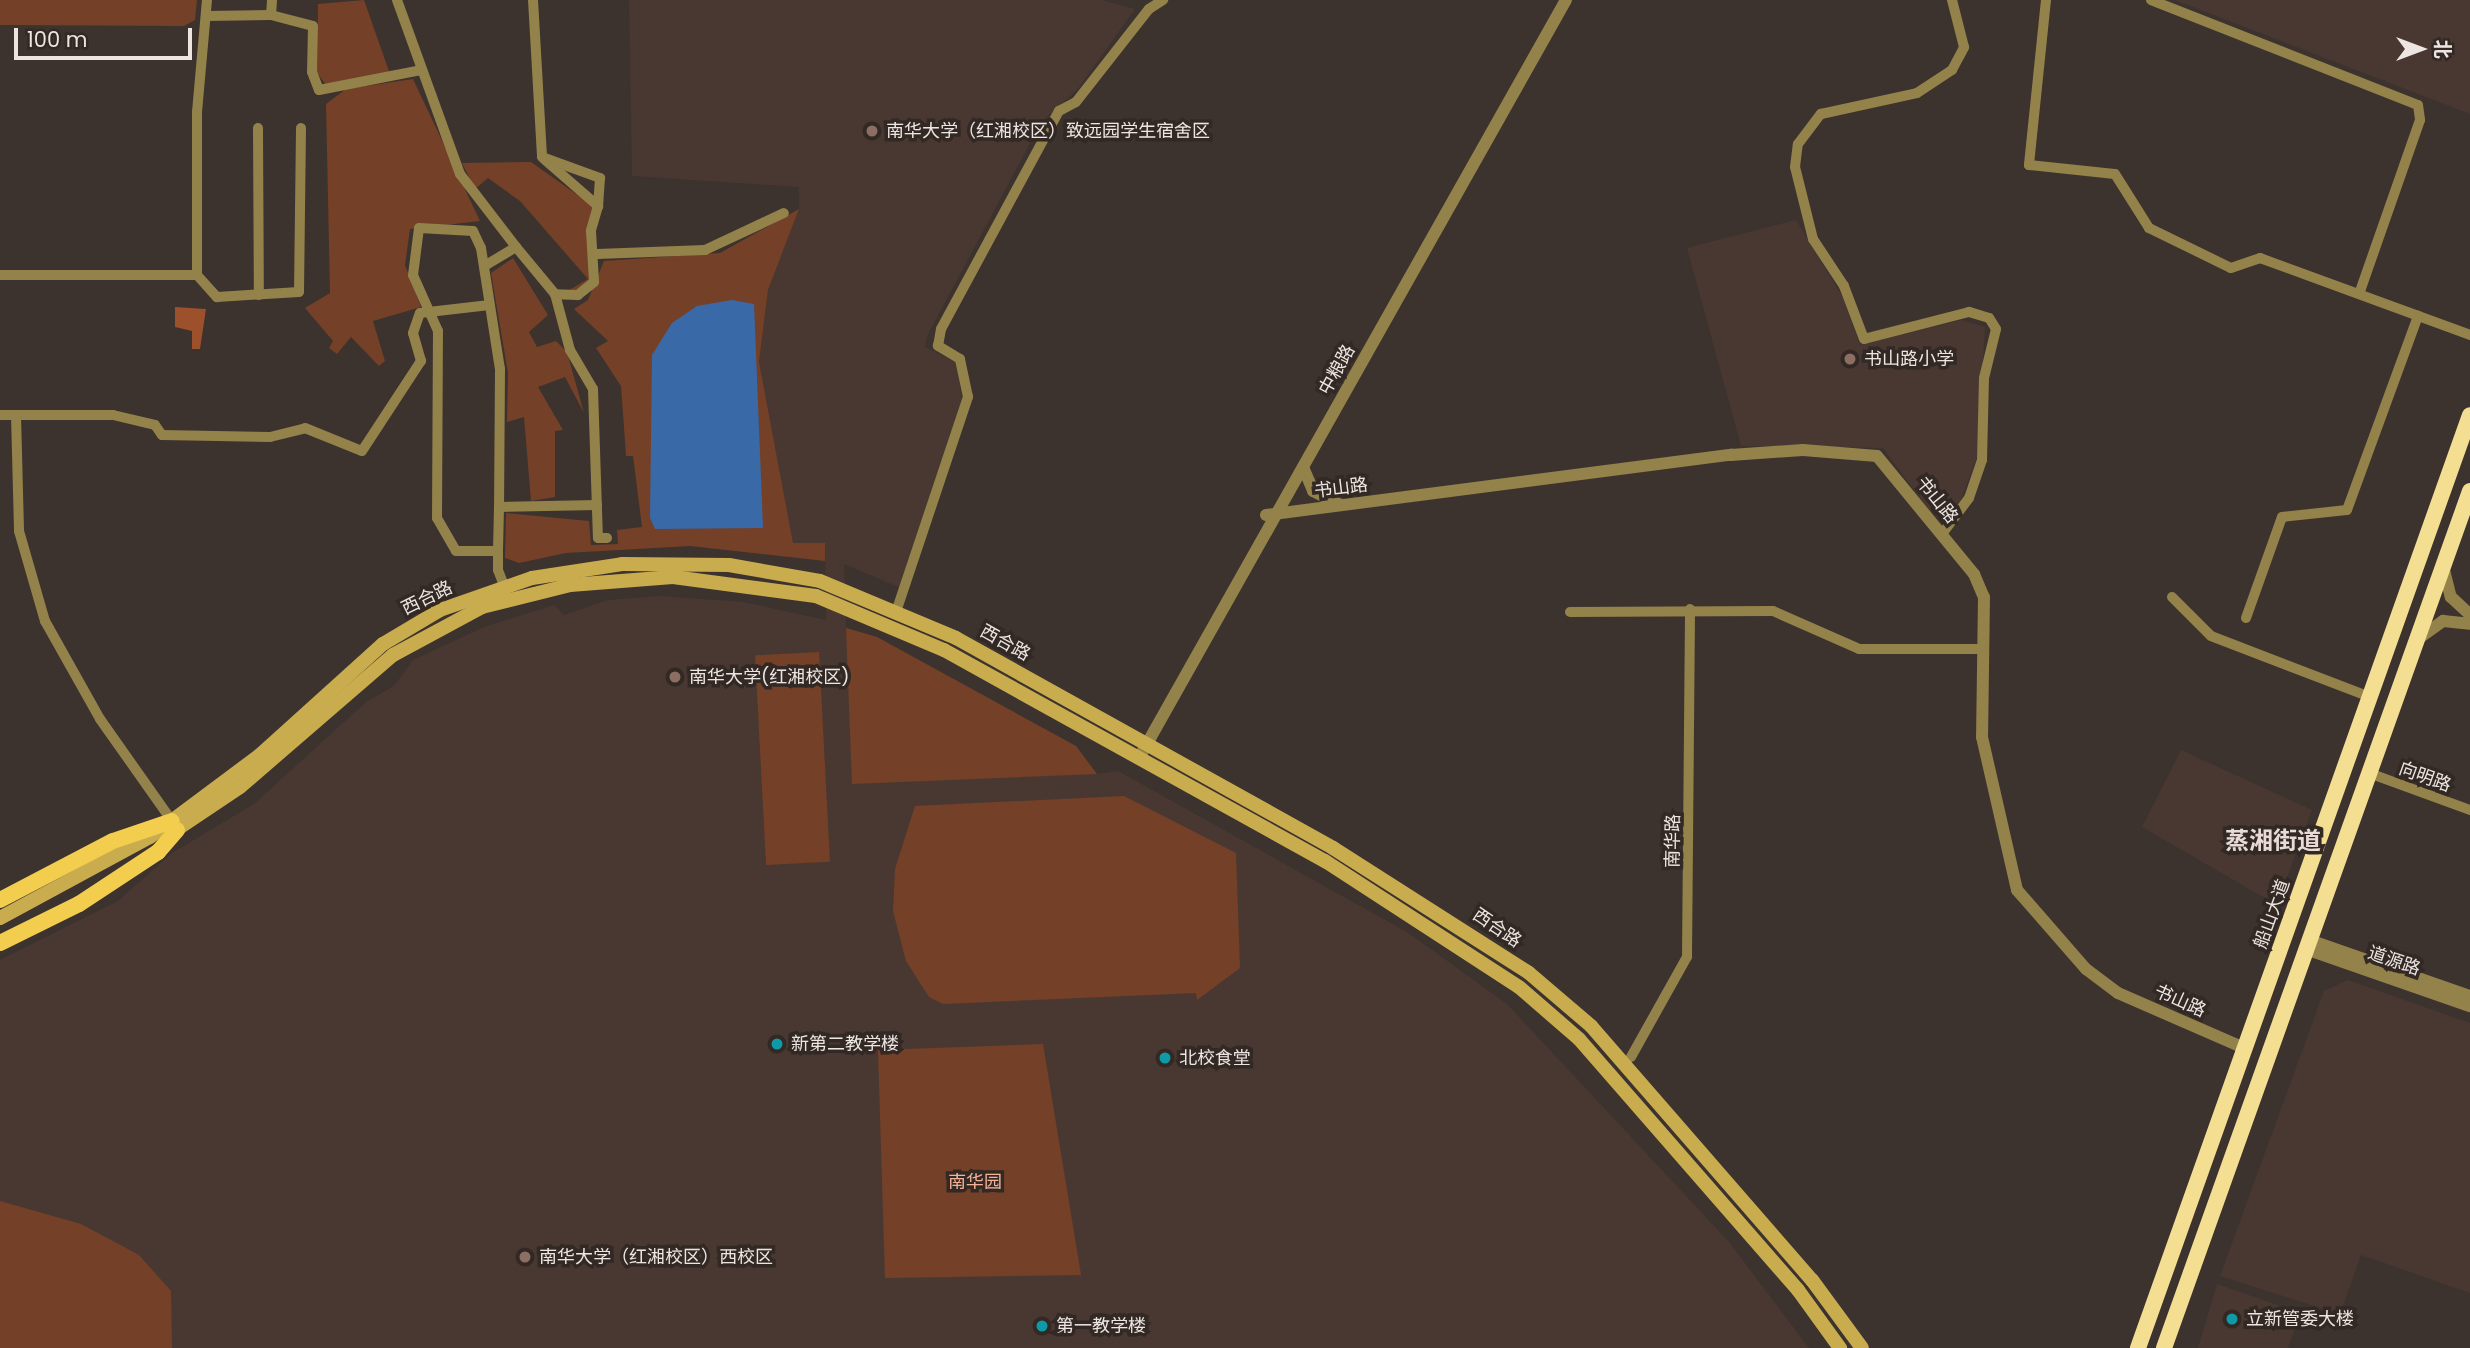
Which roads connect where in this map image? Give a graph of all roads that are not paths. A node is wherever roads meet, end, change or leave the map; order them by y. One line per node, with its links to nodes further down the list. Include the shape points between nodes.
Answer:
1 (207, 0): 12 (street)
2 (272, 0): 11 (street)
3 (397, 0): 13 (street)
4 (533, 0): 16 (street)
5 (1163, 0): 46 (street, via 1149,9 1076,102 1059,111 941,329 938,346 960,359 968,397)
6 (1558, 0): 39 (street, 中粮路)
7 (1566, 0): 34 (street, 中粮路)
8 (1952, 0): 40 (street, via 1965,47 1952,70 1917,93 1821,114 1798,144 1795,167 1813,239 1844,286 1864,340 1969,312 1989,318 1996,328 1984,378 1982,460 1969,498)
9 (2046, 0): 25 (street, via 2029,165 2115,174 2159,233 2231,268 2260,258)
10 (2151, 0): 25 (street, via 2418,105 2420,120)
11 (271, 15): 12 (street); 13 (street, via 313,26 312,72 318,90)
12 (205, 16): 23 (street, via 197,112)
13 (422, 70): 19 (street, via 460,174)
14 (258, 128): 26 (street)
15 (301, 128): 26 (street, via 299,292)
16 (542, 157): 17 (street); 17 (street, via 600,178)
17 (598, 206): 20 (street, via 592,231)
18 (784, 213): 20 (street, via 705,250)
19 (516, 247): 21 (street); 24 (street)
20 (597, 254): 24 (street, via 588,291)
21 (484, 266): 27 (street); 28 (street, via 473,231 415,230 413,275)
22 (0, 275): 23 (street)
23 (197, 275): 26 (street, via 217,297)
24 (555, 293): 36 (street, via 570,350 593,389)
25 (2359, 294): 29 (street)
26 (259, 295)
27 (490, 305): 28 (street); 38 (street, via 500,369)
28 (428, 310): 32 (street, via 413,333 421,361 362,451 305,428 270,437 162,435 155,425 113,415); 42 (street, via 438,331 437,518 456,551)
29 (2417, 316): 30 (street); 50 (street, via 2347,510 2282,517)
30 (2470, 335)
31 (0, 415): 32 (street)
32 (16, 415): 59 (street, via 19,531 45,621 94,709)
33 (2470, 415): 54 (highway, 船山大道)
34 (1303, 467): 37 (street, via 1313,491); 39 (street, 中粮路)
35 (2470, 491): 43 (highway)
36 (597, 505): 38 (street); 41 (street, via 598,538)
37 (1343, 505): 39 (street, 书山路); 40 (street, 书山路, via 1803,450 1877,456)
38 (499, 507): 42 (street)
39 (1271, 514): 55 (street, 中粮路)
40 (1942, 534): 53 (street, 书山路, via 1980,584)
41 (607, 538)
42 (498, 551): 44 (street)
43 (2443, 566): 49 (street, via 2451,597); 52 (highway)
44 (506, 593): 46 (main road, 西合路, via 570,570 674,561 773,570); 56 (main road, 西合路, via 673,577 816,596 944,650); 59 (main road, 西合路, via 442,624 393,655 248,780)
45 (2172, 597): 54 (street, via 2211,636)
46 (897, 608): 55 (main road, 西合路)
47 (1690, 610): 48 (street); 53 (street, via 1773,611 1859,649); 68 (street, 南华路, via 1688,957)
48 (1570, 612)
49 (2470, 615)
50 (2246, 618)
51 (2470, 624): 52 (street, via 2443,621)
52 (2418, 639): 57 (highway)
53 (1982, 649): 67 (street, 书山路, via 1982,737 2017,890 2086,969 2118,993)
54 (2370, 697): 67 (highway, 船山大道)
55 (1143, 742): 56 (street, 中粮路); 70 (main road, 西合路, via 1390,881 1559,996 1803,1270)
56 (1135, 756): 69 (main road, 西合路, via 1325,861 1547,1008 1707,1185)
57 (2369, 774): 58 (street, 向明路); 64 (highway)
58 (2470, 810)
59 (174, 826): 60 (main road, via 113,841); 61 (main road, 西合路); 62 (main road, 西合路); 63 (main road, via 158,852 79,904)
60 (0, 900)
61 (0, 918)
62 (0, 928)
63 (0, 943)
64 (2308, 944): 65 (street, 道源路); 66 (street, 道源路); 72 (highway)
65 (2470, 996)
66 (2470, 1006)
67 (2244, 1048): 71 (highway, 船山大道)
68 (1631, 1057)
69 (1840, 1348)
70 (1862, 1348)
71 (2138, 1348)
72 (2164, 1348)

